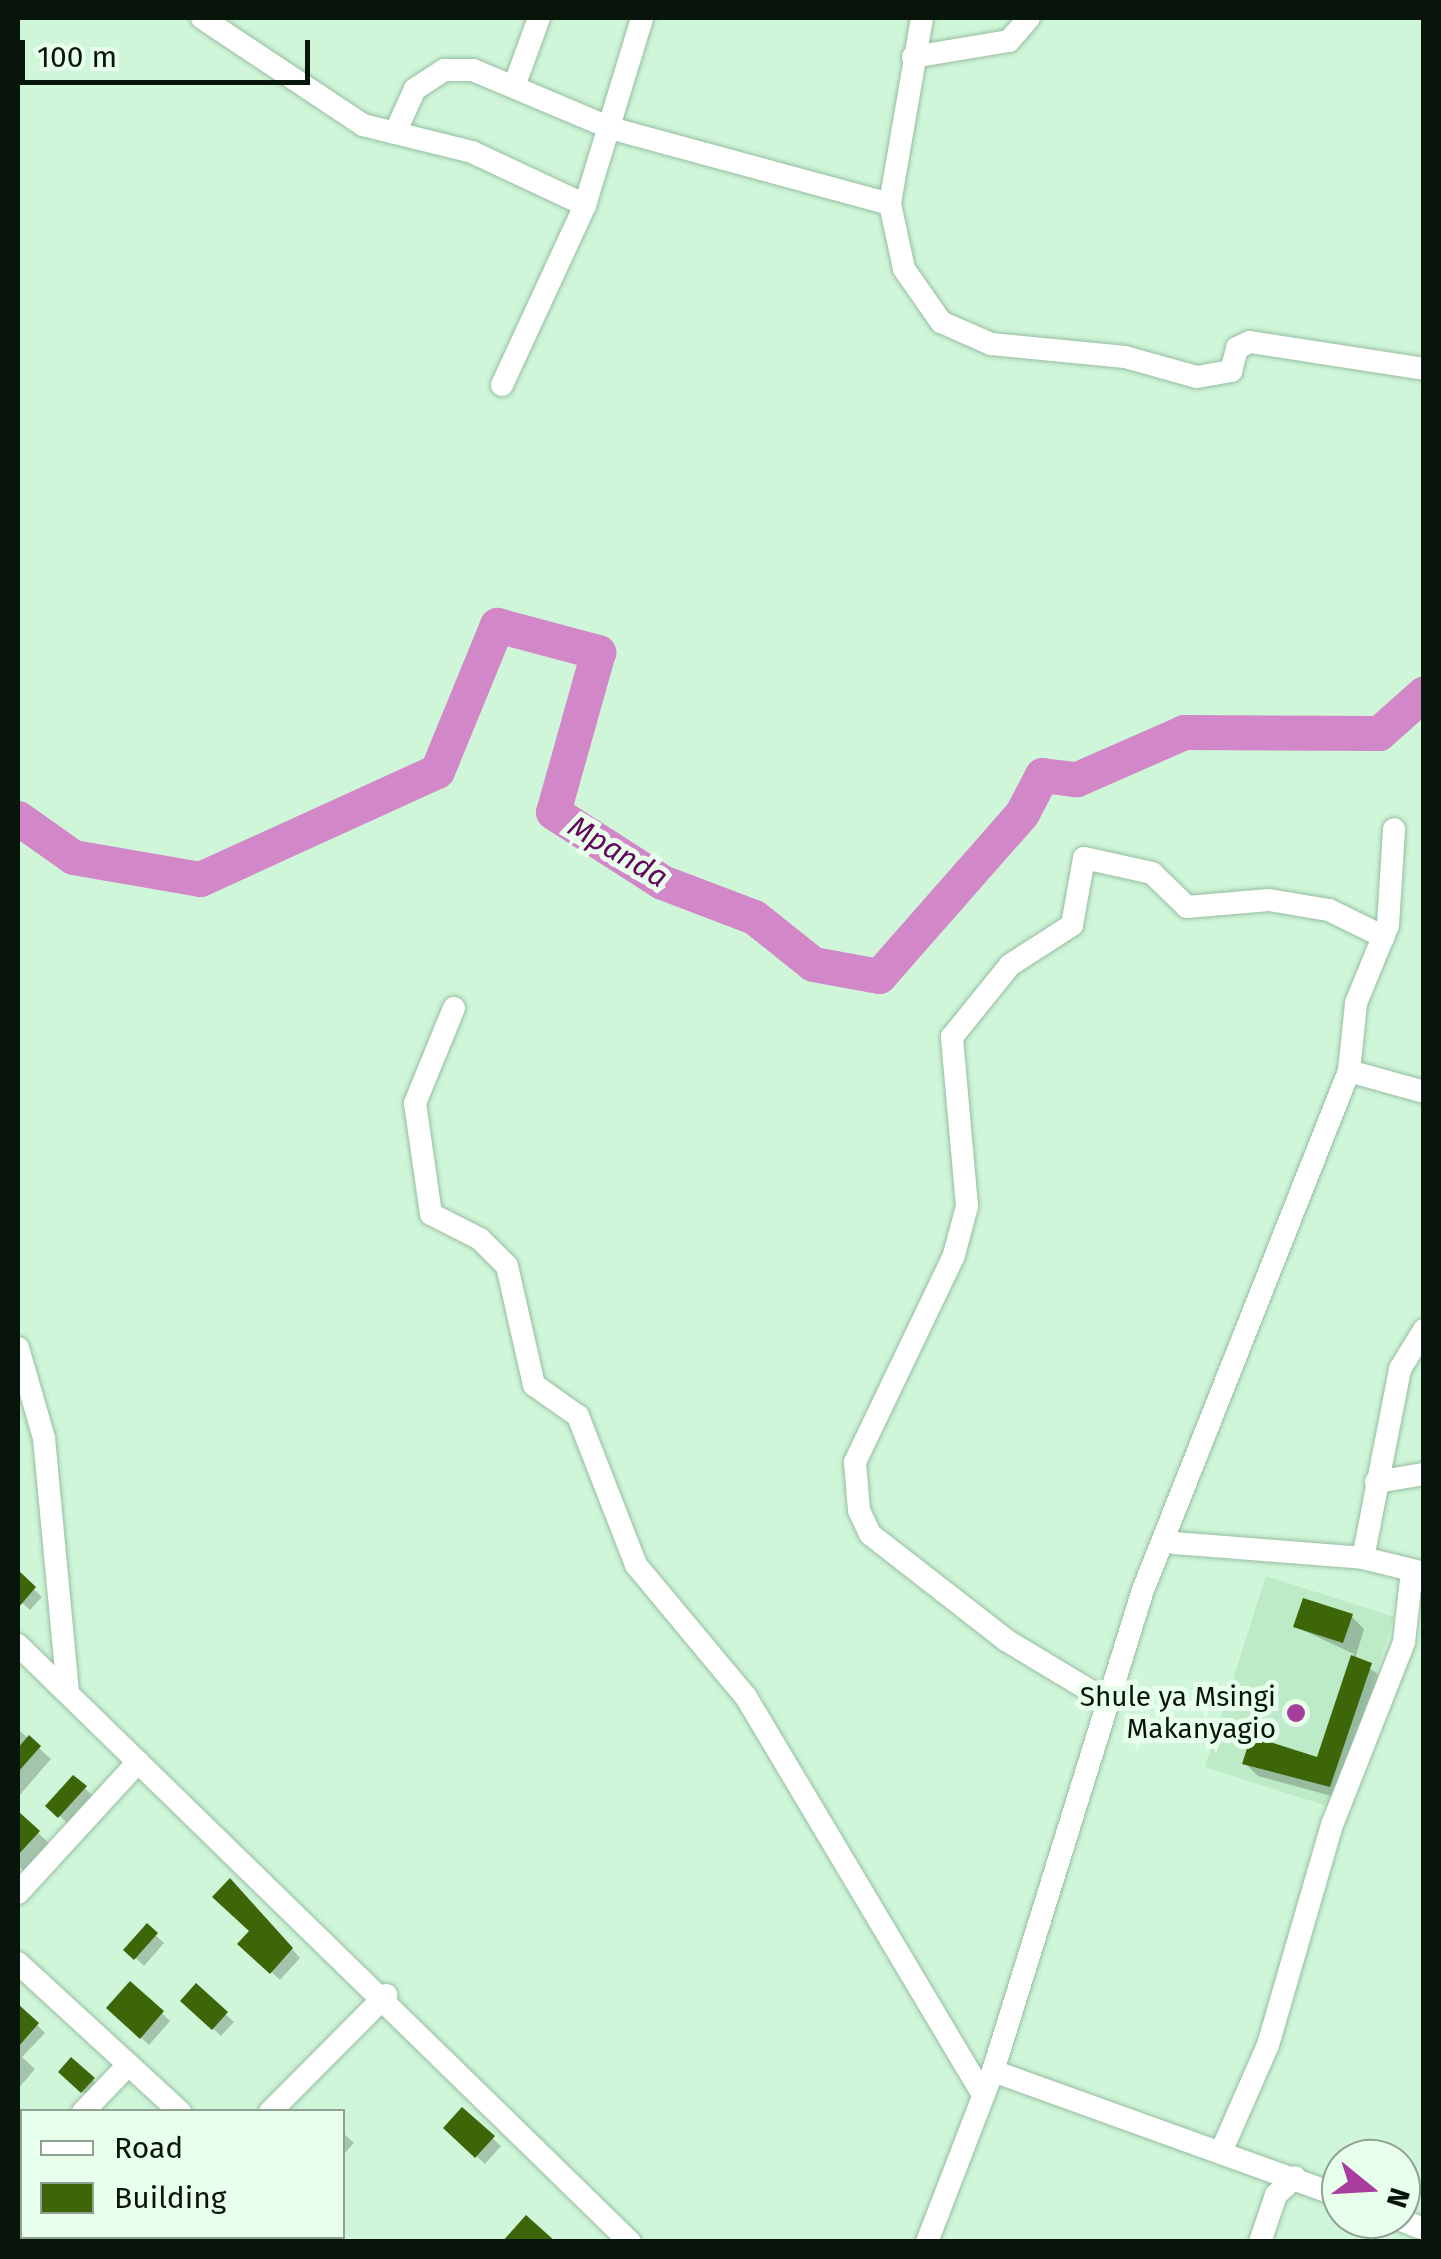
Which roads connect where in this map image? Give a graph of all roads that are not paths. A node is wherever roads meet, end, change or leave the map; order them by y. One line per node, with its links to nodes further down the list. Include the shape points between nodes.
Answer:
1 (202, 18): 9 (street, via 343,114)
2 (539, 18): 7 (street)
3 (641, 18): 8 (street)
4 (922, 18): 6 (street)
5 (1030, 18): 6 (street, via 1009,42)
6 (913, 57): 10 (street)
7 (516, 81): 8 (street); 9 (street, via 454,68 434,74 415,89)
8 (610, 128): 10 (street); 11 (street)
9 (395, 133): 11 (street, via 472,152)
10 (890, 204): 12 (street, via 917,296 965,337 1211,378 1231,370 1237,348 1250,342)
11 (586, 205): 13 (street)
12 (1424, 368)
13 (502, 384)
14 (1394, 829): 15 (street)
15 (1384, 937): 17 (street, via 1356,1003); 29 (street, via 1329,910 1269,900 1187,907 1152,873 1084,858 1072,925 1010,964 952,1037 966,1206 954,1254 855,1462 859,1510 870,1534 1006,1640)
16 (454, 1008): 36 (street, via 415,1102 431,1214 480,1238 508,1266 534,1386 578,1416 636,1565 746,1697)
17 (1349, 1071): 18 (street); 29 (street, via 1210,1412)
18 (1424, 1092)
19 (1424, 1330): 21 (street)
20 (18, 1348): 28 (street, via 44,1438)
21 (1416, 1358): 23 (street)
22 (1424, 1474): 23 (street)
23 (1376, 1482): 25 (street)
24 (1174, 1543): 25 (street)
25 (1363, 1558): 26 (street)
26 (1418, 1572): 40 (street, via 1404,1642 1332,1825 1268,2045)
27 (18, 1645): 28 (street)
28 (68, 1693): 30 (street)
29 (1107, 1701): 35 (street)
30 (138, 1762): 31 (street); 33 (street)
31 (18, 1893)
32 (18, 1963): 34 (street)
33 (386, 1995): 39 (street); 43 (street)
34 (129, 2064): 37 (street); 38 (street)
35 (993, 2072): 36 (street); 40 (street)
36 (983, 2094): 44 (street)
37 (86, 2109)
38 (177, 2109)
39 (273, 2109)
40 (1221, 2152): 41 (street)
41 (1295, 2177): 42 (street); 45 (street, via 1276,2195)
42 (1321, 2188)
43 (630, 2242)
44 (927, 2242)
45 (1260, 2242)

